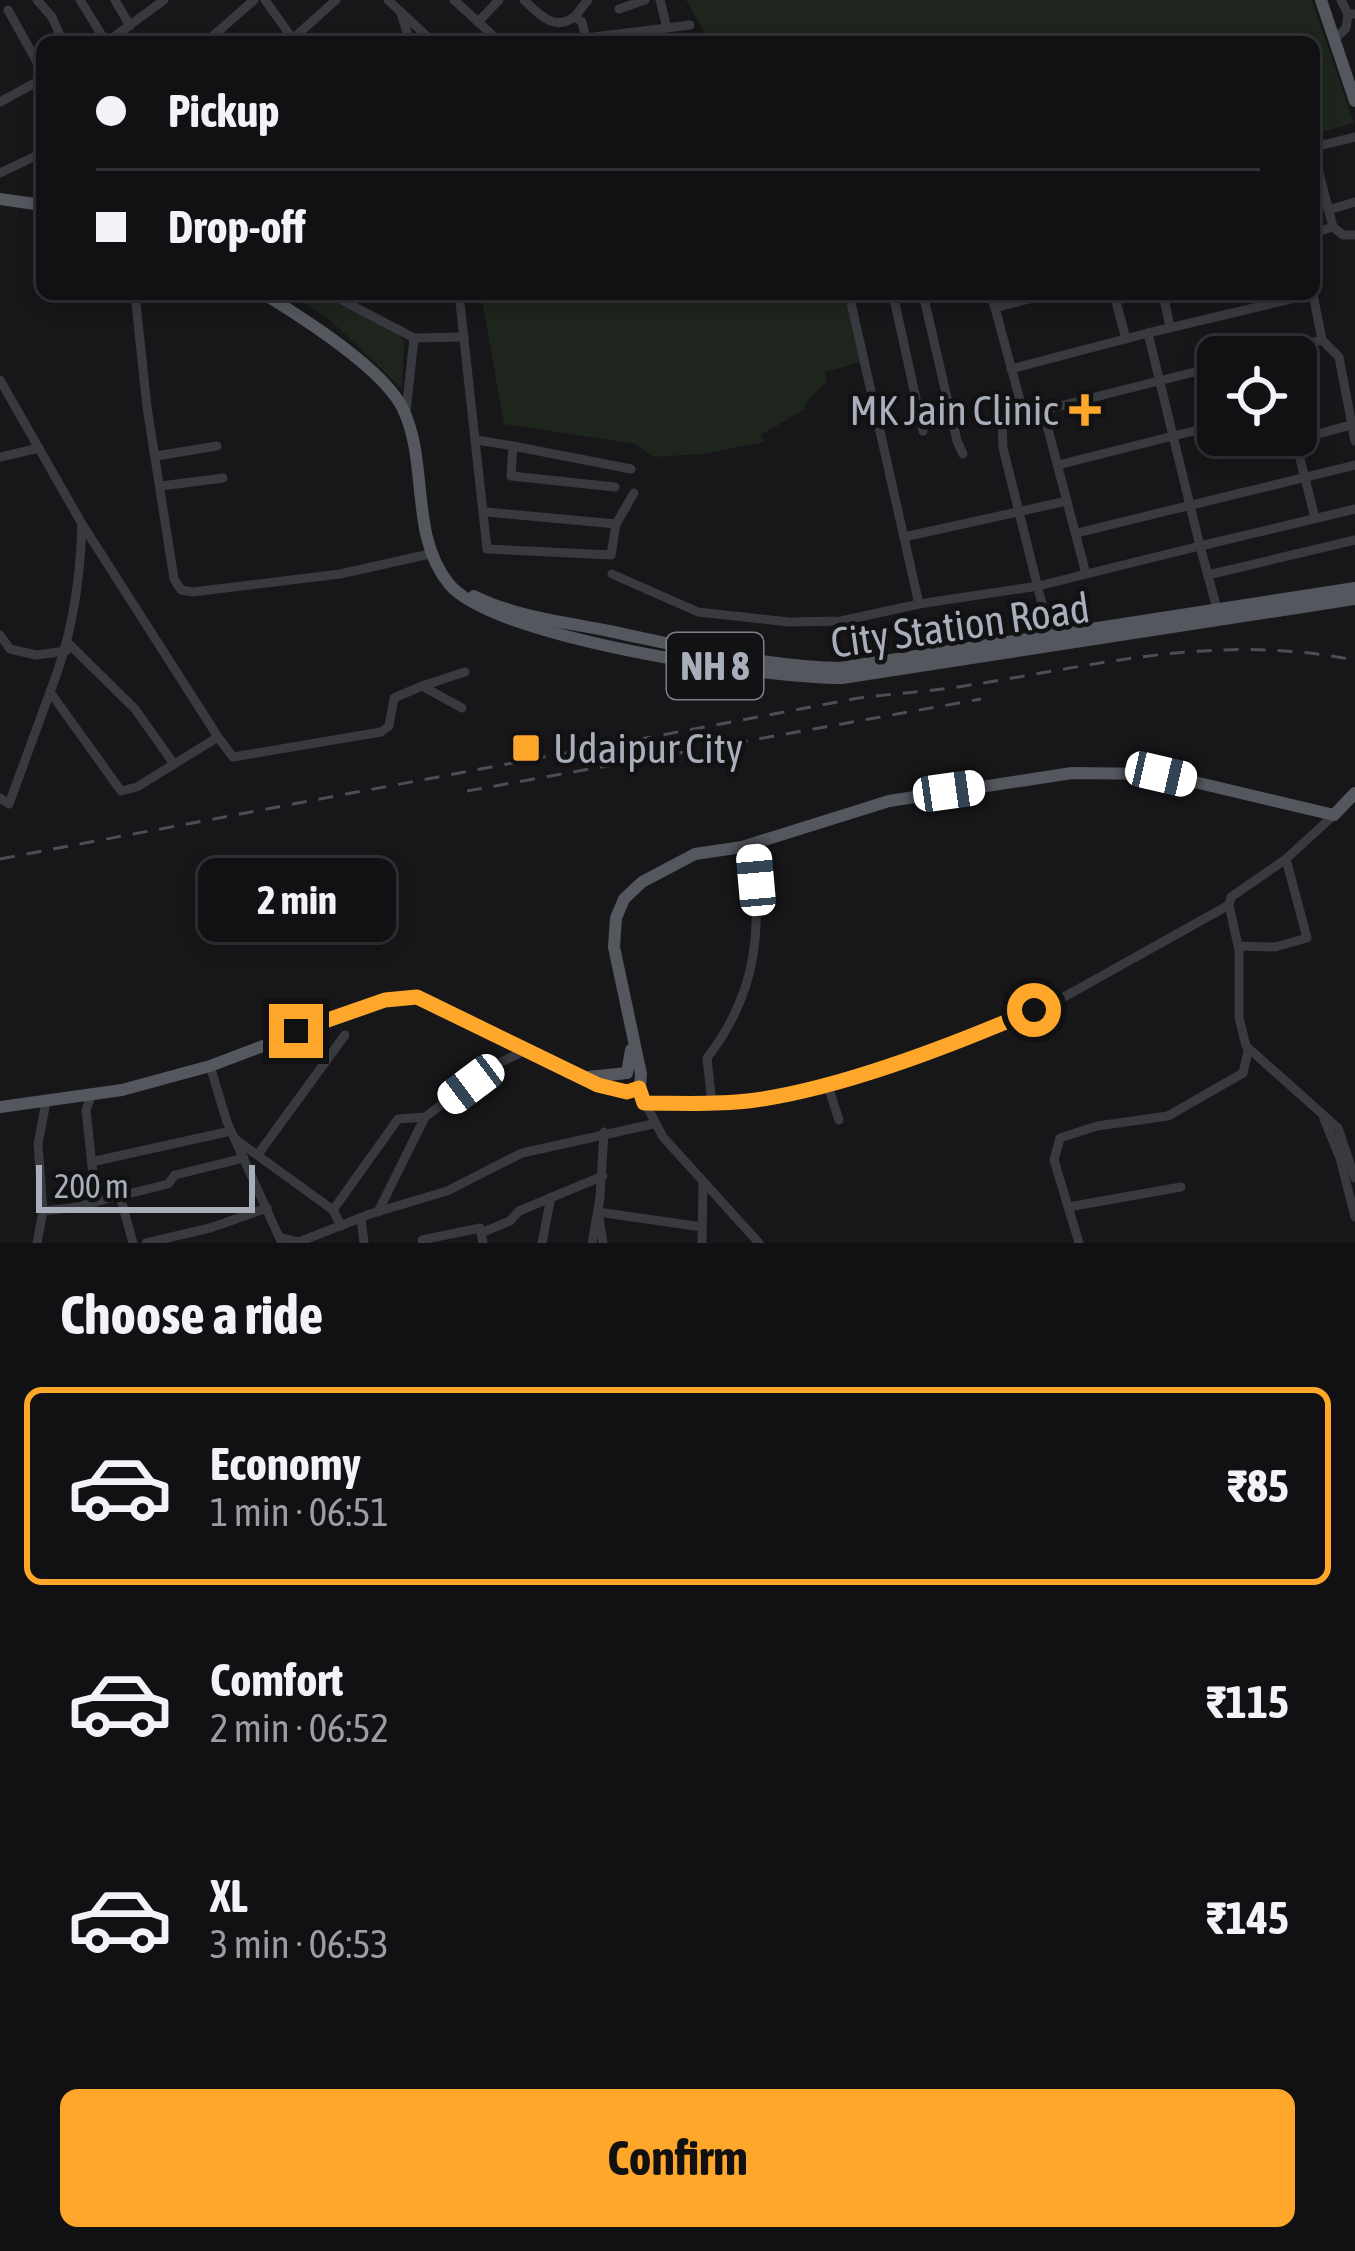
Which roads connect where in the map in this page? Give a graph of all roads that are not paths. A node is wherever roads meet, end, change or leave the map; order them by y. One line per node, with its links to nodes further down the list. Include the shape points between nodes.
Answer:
1 (37, 0): 26 (street)
2 (80, 0): 27 (street)
3 (116, 0): 24 (street)
4 (254, 0): 29 (street)
5 (265, 0): 30 (street)
6 (336, 0): 31 (street)
7 (388, 0): 19 (street)
8 (454, 0): 22 (street)
9 (499, 0): 22 (street)
10 (524, 0): 21 (street, via 550,23)
11 (588, 0): 21 (street)
12 (644, 0): 17 (street)
13 (660, 0): 25 (street)
14 (1321, 0): 37 (main road)
15 (1341, 0): 20 (street)
16 (159, 2): 24 (street)
17 (620, 9)
18 (8, 10): 38 (street)
19 (400, 11): 32 (street); 33 (street)
20 (1352, 14): 37 (street)
21 (575, 16): 35 (street)
22 (478, 22): 34 (street)
23 (690, 25): 25 (street)
24 (130, 26): 28 (street)
25 (667, 28): 36 (street)
26 (60, 36)
27 (102, 36)
28 (115, 36)
29 (213, 36)
30 (289, 36)
31 (297, 36)
32 (408, 36)
33 (427, 36)
34 (493, 36)
35 (586, 36)
36 (602, 36)
37 (1334, 40): 40 (main road)
38 (36, 64)
39 (36, 79): 41 (street)
40 (1355, 101)
41 (0, 102)
42 (1355, 137): 43 (street)
43 (1320, 148)
44 (36, 155): 45 (street)
45 (1, 170)
46 (1320, 176): 50 (street)
47 (0, 195): 48 (main road)
48 (36, 200)
49 (1355, 202): 50 (street)
50 (1328, 210): 51 (street)
51 (1333, 227): 52 (street); 53 (street)
52 (1320, 231)
53 (1355, 236)
54 (136, 300): 98 (street)
55 (280, 300): 84 (main road, City Station Road / NH 8, via 368,358)
56 (341, 300): 71 (street)
57 (460, 300): 70 (street)
58 (850, 300): 120 (street)
59 (893, 300): 76 (street)
60 (924, 300): 75 (street)
61 (993, 300): 67 (street)
62 (1025, 300): 67 (street)
63 (1116, 300): 72 (street)
64 (1163, 300): 68 (street)
65 (1286, 300): 68 (street)
66 (1313, 300): 73 (street)
67 (995, 308): 79 (street)
68 (1170, 327): 69 (street)
69 (1148, 333): 72 (street); 82 (street)
70 (464, 337): 71 (street); 92 (street)
71 (414, 338): 84 (street)
72 (1126, 339): 79 (street)
73 (1322, 340): 74 (street); 78 (street)
74 (1317, 342)
75 (934, 344): 76 (street); 97 (street)
76 (906, 351): 88 (street)
77 (1355, 354): 78 (street)
78 (1339, 357): 87 (street)
79 (1011, 369): 86 (street)
80 (1197, 372): 82 (street)
81 (0, 380): 83 (street)
82 (1158, 382): 85 (street); 91 (street)
83 (4, 398): 96 (street)
84 (406, 408): 123 (main road, City Station Road / NH 8); 133 (main road, City Station Road / NH 8, via 443,556 470,594 507,610 807,667)
85 (1043, 410): 86 (street); 101 (street)
86 (1024, 415): 115 (street, via 999,422)
87 (1353, 424): 90 (street); 93 (street)
88 (923, 430)
89 (1197, 430): 91 (street)
90 (1317, 433)
91 (1173, 436): 101 (street); 112 (street)
92 (477, 440): 95 (street); 107 (street)
93 (1355, 441)
94 (217, 446): 98 (street)
95 (513, 446): 103 (street); 104 (street)
96 (39, 448): 100 (street); 117 (street)
97 (963, 454)
98 (156, 456): 108 (street)
99 (1300, 456): 106 (street)
100 (0, 457)
101 (1058, 465): 111 (street)
102 (1355, 465): 106 (street)
103 (631, 469)
104 (511, 476): 107 (street); 109 (street)
105 (223, 478): 108 (street)
106 (1305, 478): 112 (street); 116 (street)
107 (482, 482): 114 (street)
108 (160, 486): 123 (street, via 181,590 340,574)
109 (615, 488)
110 (634, 493): 118 (street)
111 (1067, 501): 115 (street); 119 (street)
112 (1190, 506): 119 (street); 122 (street)
113 (1355, 509): 116 (street)
114 (486, 512): 118 (street); 118 (street, via 487,549 611,555)
115 (1019, 512): 120 (street); 127 (street)
116 (1315, 518): 122 (street)
117 (82, 524): 134 (street); 139 (street)
118 (616, 524)
119 (1076, 533): 125 (street)
120 (904, 537): 130 (street)
121 (1355, 540): 126 (street)
122 (1200, 546): 125 (street); 126 (street)
123 (434, 553): 133 (main road, City Station Road / NH 8, via 466,600 508,620 780,676 842,679)
124 (611, 574): 130 (street, via 698,612 789,622 841,621)
125 (1086, 574): 127 (street)
126 (1208, 575): 131 (street)
127 (1037, 586): 130 (street); 133 (street)
128 (1355, 588): 131 (main road, City Station Road / NH 8)
129 (1355, 599): 133 (main road, City Station Road / NH 8)
130 (919, 604)
131 (1217, 609): 133 (main road, City Station Road / NH 8)
132 (0, 635): 134 (street, via 10,649 36,655)
133 (1051, 642)
134 (68, 648): 137 (street); 140 (street, via 135,709)
135 (465, 672): 136 (street)
136 (422, 686): 138 (street); 139 (street, via 394,698 381,732 233,758)
137 (50, 692): 140 (street, via 121,791); 142 (street, via 9,804)
138 (462, 709)
139 (218, 737): 140 (street)
140 (174, 764)
141 (1355, 793): 143 (main road)
142 (0, 798)
143 (1334, 815): 144 (main road, via 1161,774 1072,773 889,801); 145 (street)
144 (753, 844): 148 (main road, via 681,860 624,899 613,940); 160 (street, via 754,958 730,1027 707,1058)
145 (1286, 859): 146 (street); 147 (street, via 1307,938)
146 (1229, 905): 147 (street); 155 (street, via 1064,997)
147 (1238, 946): 151 (street)
148 (632, 1030): 153 (main road); 156 (main road)
149 (345, 1035): 168 (street)
150 (525, 1051): 152 (main road, via 417,997 351,1011); 154 (main road); 163 (street)
151 (1248, 1051): 162 (street); 178 (street, via 1243,1073 1173,1115 1060,1138 1054,1160)
152 (210, 1066): 157 (main road); 167 (street)
153 (627, 1073): 154 (main road); 156 (main road, via 628,1085)
154 (579, 1077): 156 (main road, via 622,1091)
155 (827, 1083): 160 (street); 164 (street)
156 (639, 1088): 159 (street)
157 (92, 1094): 158 (main road); 170 (street)
158 (46, 1102): 161 (main road); 181 (street, via 38,1144)
159 (644, 1103): 160 (street); 165 (street)
160 (712, 1104)
161 (0, 1107)
162 (1317, 1110): 172 (street, via 1342,1136); 184 (street)
163 (425, 1117): 180 (street, via 398,1119); 182 (street)
164 (839, 1120)
165 (652, 1124): 166 (street); 173 (street)
166 (604, 1132): 171 (street); 182 (street, via 522,1153 447,1191)
167 (233, 1135): 168 (street); 169 (street); 170 (street)
168 (260, 1154): 180 (street)
169 (244, 1158): 175 (street); 179 (street)
170 (92, 1162): 177 (street)
171 (603, 1175): 176 (street); 183 (street)
172 (1355, 1178)
173 (703, 1182): 187 (street); 201 (street)
174 (1181, 1187): 178 (street)
175 (120, 1196): 177 (street); 193 (street)
176 (551, 1197): 189 (street); 197 (street)
177 (95, 1202): 181 (street)
178 (1068, 1207): 202 (street)
179 (267, 1208): 188 (street); 190 (street)
180 (333, 1210): 186 (street)
181 (43, 1211): 192 (street)
182 (378, 1211): 185 (street)
183 (598, 1213): 187 (street); 198 (street); 199 (street)
184 (1355, 1217)
185 (361, 1218): 186 (street); 196 (street)
186 (341, 1226): 190 (street, via 299,1242)
187 (702, 1227): 200 (street)
188 (210, 1228): 194 (street); 195 (street)
189 (482, 1238): 191 (street, via 480,1228)
190 (280, 1240)
191 (422, 1240)
192 (37, 1243)
193 (133, 1243)
194 (146, 1243)
195 (213, 1243)
196 (364, 1243)
197 (542, 1243)
198 (592, 1243)
199 (603, 1243)
200 (702, 1243)
201 (759, 1243)
202 (1079, 1243)

